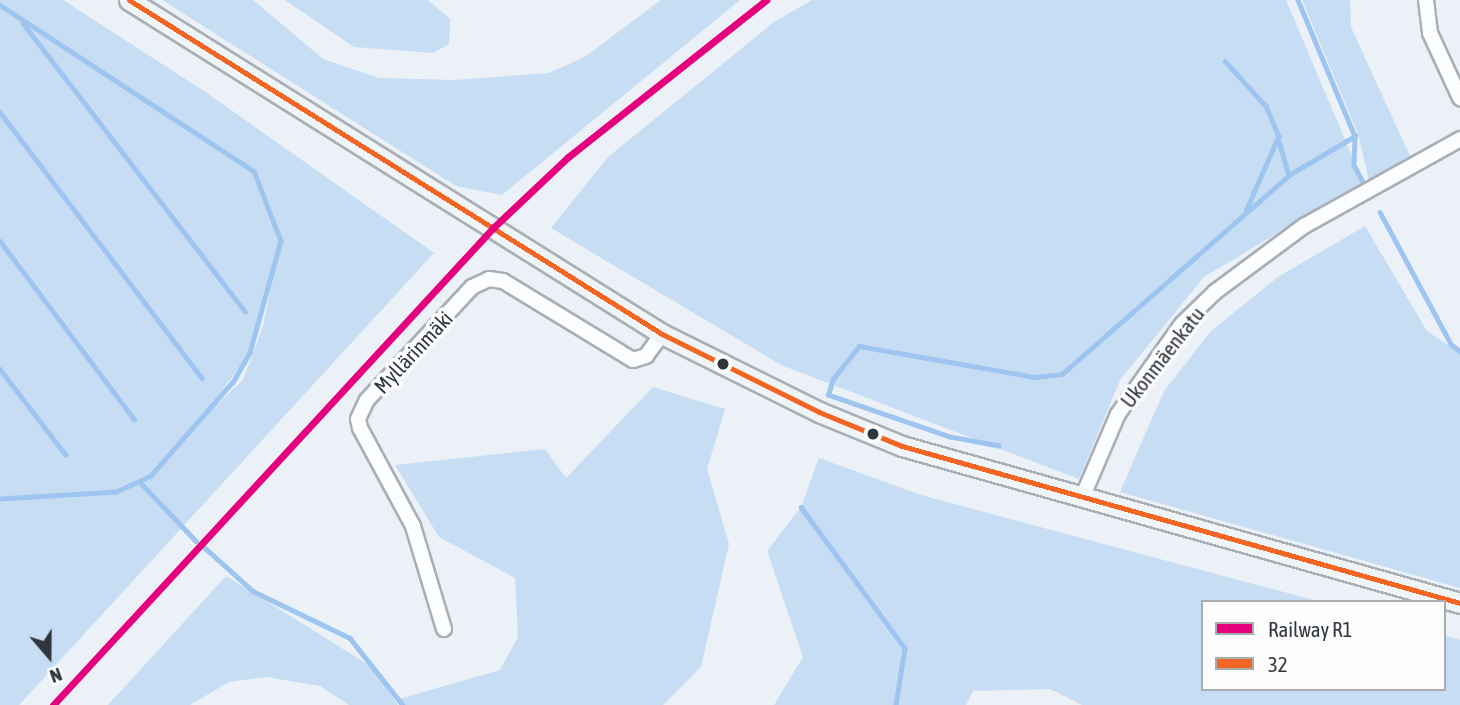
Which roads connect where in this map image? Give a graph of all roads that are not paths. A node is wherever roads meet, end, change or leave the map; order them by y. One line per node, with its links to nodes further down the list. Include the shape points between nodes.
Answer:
1 (129, 0): 5 (street)
2 (1426, 0): 3 (street, via 1430,33)
3 (1460, 98)
4 (1460, 139): 6 (street, Ukonmäenkatu, via 1304,226 1215,292 1182,324 1118,414)
5 (662, 334): 6 (street, via 819,412 902,446); 8 (street, Myllärinmäki, via 646,356 633,360 503,281 489,279 472,287 367,400 358,419 360,428 413,526)
6 (1082, 498): 7 (street)
7 (1460, 603)
8 (444, 629)

